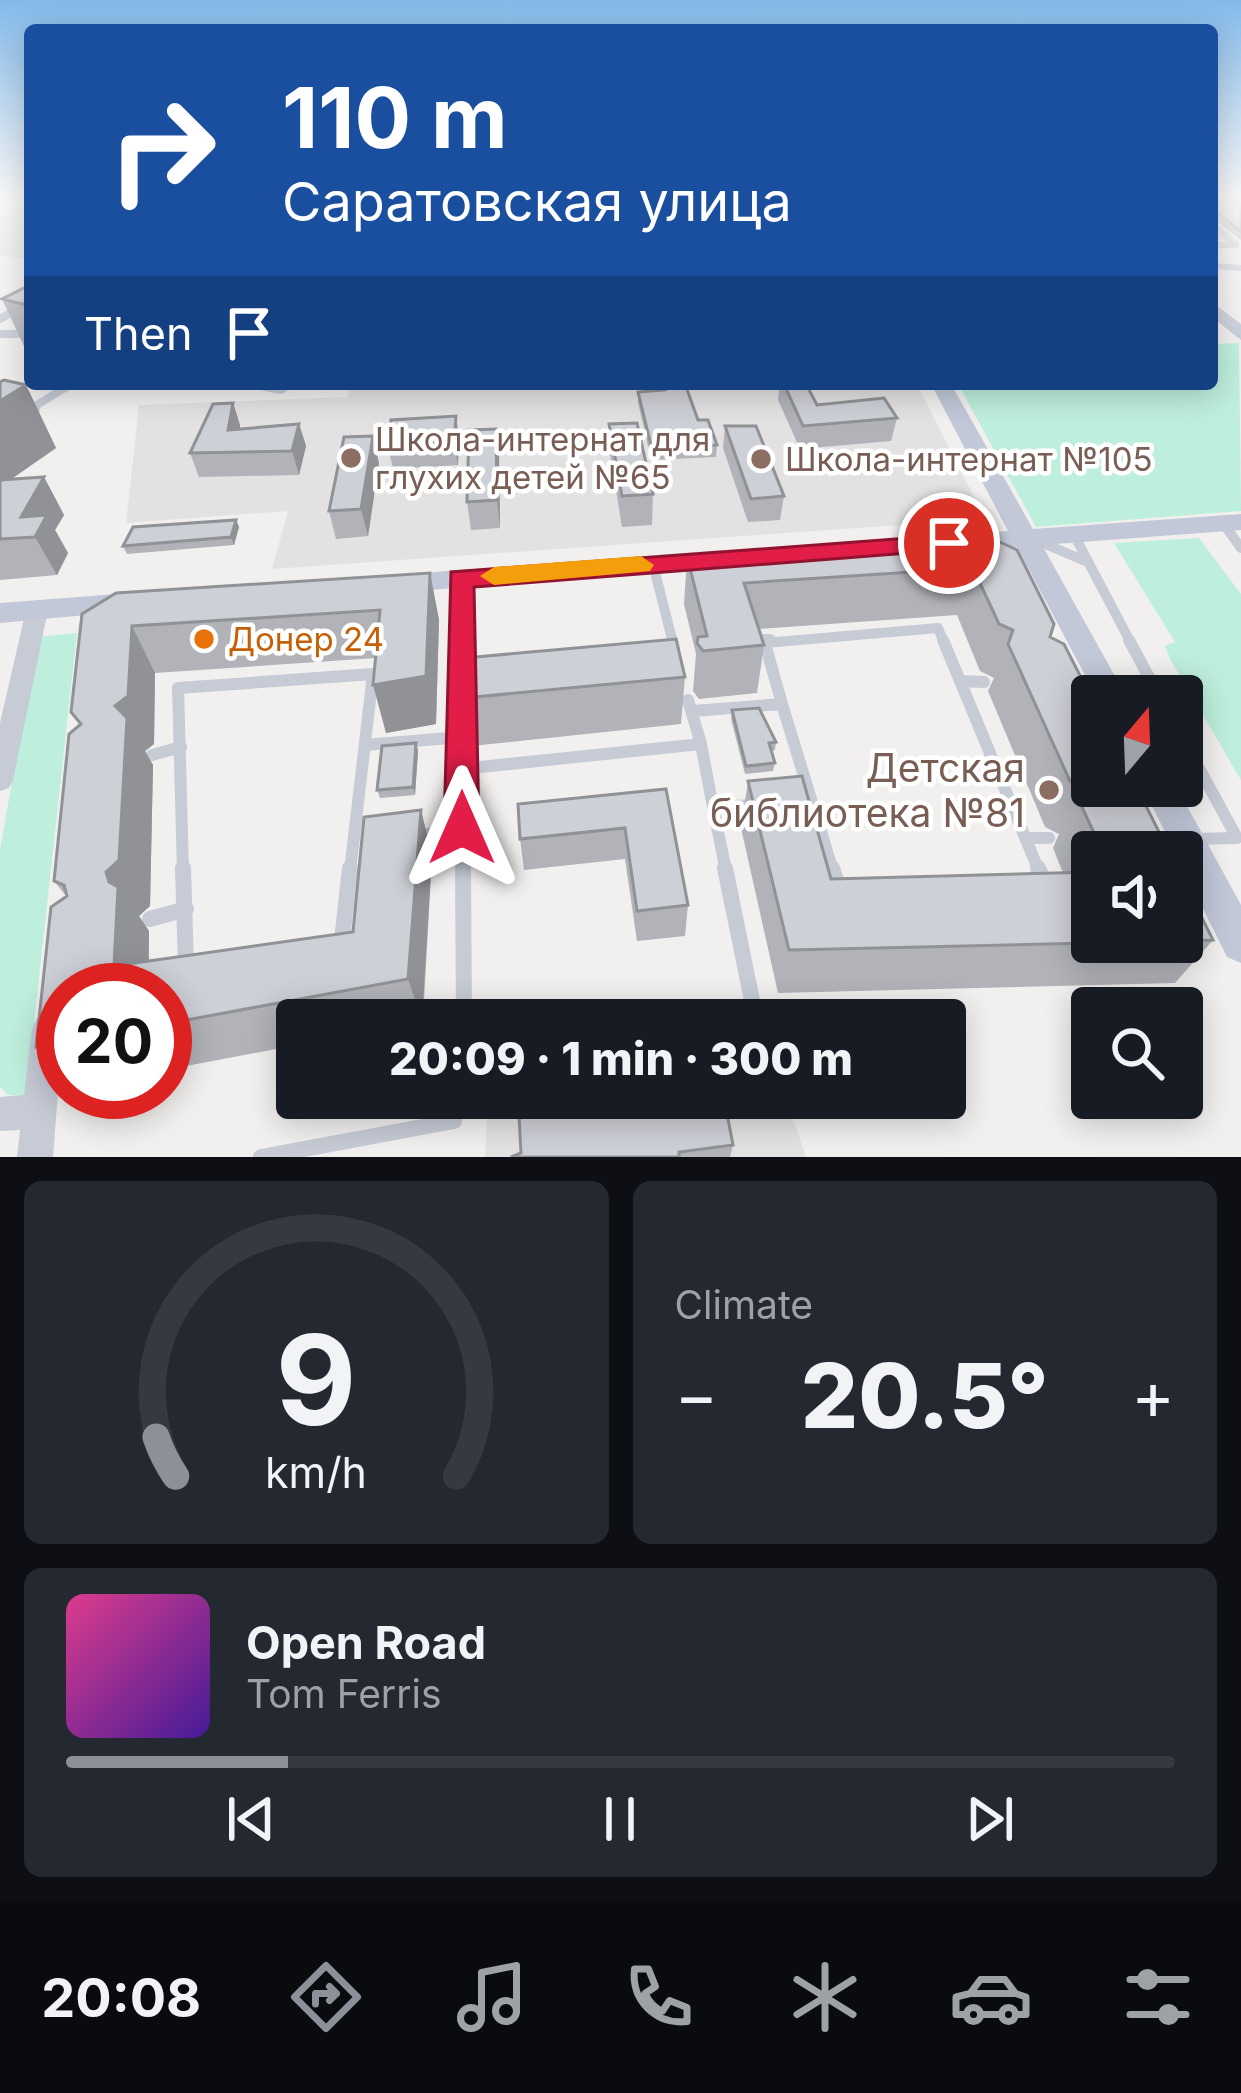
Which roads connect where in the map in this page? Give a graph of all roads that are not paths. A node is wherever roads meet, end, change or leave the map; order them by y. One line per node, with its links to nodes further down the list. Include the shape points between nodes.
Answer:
1 (1218, 313): 2 (street)
2 (1241, 334)
3 (61, 390): 5 (lane, via 37,405)
4 (943, 390): 8 (street)
5 (28, 432)
6 (1232, 523): 7 (street); 10 (lane)
7 (1074, 535): 8 (street); 12 (lane)
8 (1027, 538): 9 (street); 12 (lane); 22 (street)
9 (923, 545)
10 (1241, 548)
11 (747, 558): 13 (street)
12 (1088, 562): 23 (lane)
13 (652, 564): 14 (street); 21 (lane)
14 (460, 579): 15 (street); 27 (lane)
15 (370, 586)
16 (153, 601): 17 (street)
17 (93, 606): 18 (street); 20 (street)
18 (37, 610): 19 (street); 29 (street)
19 (0, 613)
20 (85, 645)
21 (680, 671)
22 (1093, 675)
23 (1149, 675)
24 (961, 681): 25 (lane); 28 (lane, via 938,628 764,640); 43 (lane)
25 (984, 682)
26 (483, 688): 27 (lane)
27 (461, 691): 30 (lane)
28 (782, 704): 31 (lane, via 690,705); 38 (lane)
29 (5, 726): 37 (street)
30 (461, 736): 32 (lane); 35 (lane)
31 (701, 744): 35 (lane); 41 (lane)
32 (365, 745): 33 (lane, via 373,674 178,688); 48 (lane)
33 (181, 747): 34 (lane); 52 (lane)
34 (152, 755)
35 (461, 769): 42 (lane)
36 (1203, 776): 46 (lane, via 1237,838)
37 (0, 780)
38 (811, 802): 39 (lane); 51 (lane, via 841,896)
39 (791, 803)
40 (772, 804): 41 (lane)
41 (713, 807): 56 (lane)
42 (462, 828): 45 (lane); 55 (lane)
43 (1025, 838): 44 (lane); 50 (lane, via 1047,891)
44 (1049, 838)
45 (397, 839)
46 (1203, 839)
47 (375, 842): 48 (lane)
48 (353, 846): 52 (lane, via 341,949 186,967)
49 (1203, 871): 54 (street)
50 (1024, 891)
51 (864, 896)
52 (186, 909): 53 (lane)
53 (149, 919)
54 (1241, 944)
55 (464, 999)
56 (752, 999)
57 (36, 1111): 58 (street)
58 (0, 1114)
59 (39, 1119): 61 (street)
60 (454, 1119): 62 (lane)
61 (35, 1157)
62 (261, 1157)

